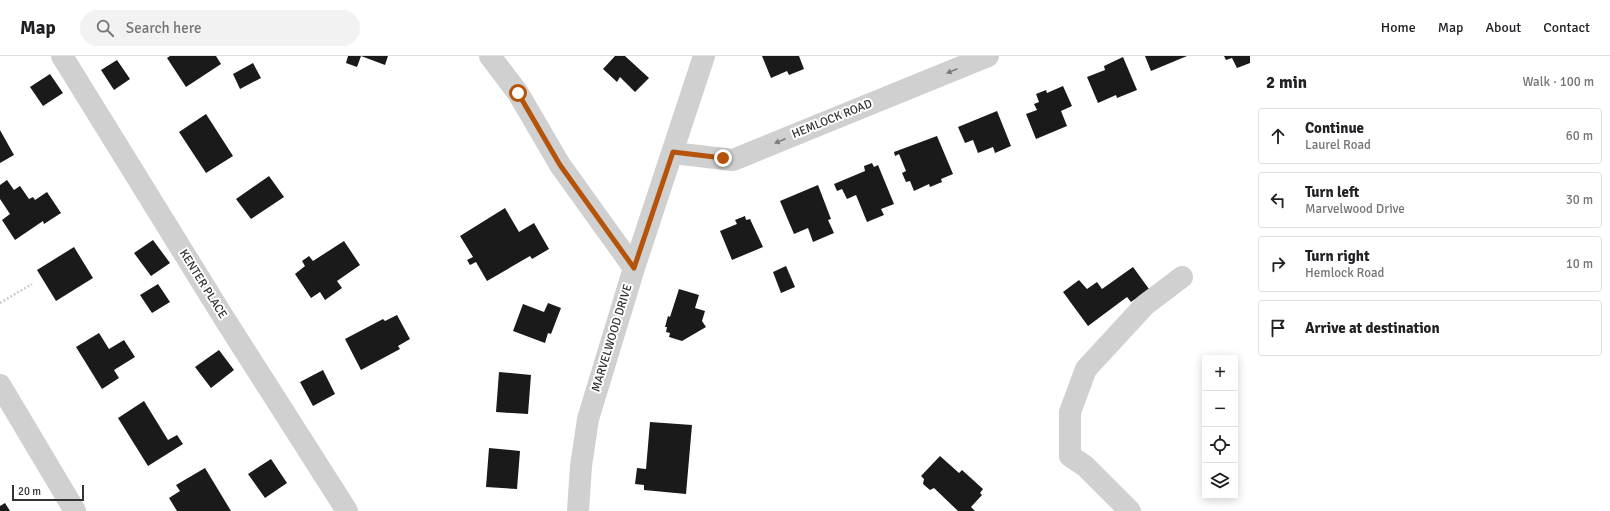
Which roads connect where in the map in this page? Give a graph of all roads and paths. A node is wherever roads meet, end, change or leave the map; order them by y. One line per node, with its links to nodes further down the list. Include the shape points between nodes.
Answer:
1 (62, 56): 12 (street, KENTER PLACE)
2 (490, 56): 6 (street, via 518,93 560,165)
3 (704, 56): 5 (street, MARVELWOOD DRIVE)
4 (988, 56): 5 (street, HEMLOCK ROAD, one-way to 5, via 734,160)
5 (673, 152): 6 (street, MARVELWOOD DRIVE)
6 (634, 268): 13 (street, MARVELWOOD DRIVE, via 588,419)
7 (1182, 277): 14 (street, via 1145,305 1086,369 1070,412 1070,456 1085,466)
8 (32, 284): 9 (path)
9 (0, 303)
10 (0, 385): 11 (street)
11 (75, 511)
12 (347, 511)
13 (578, 511)
14 (1130, 511)

